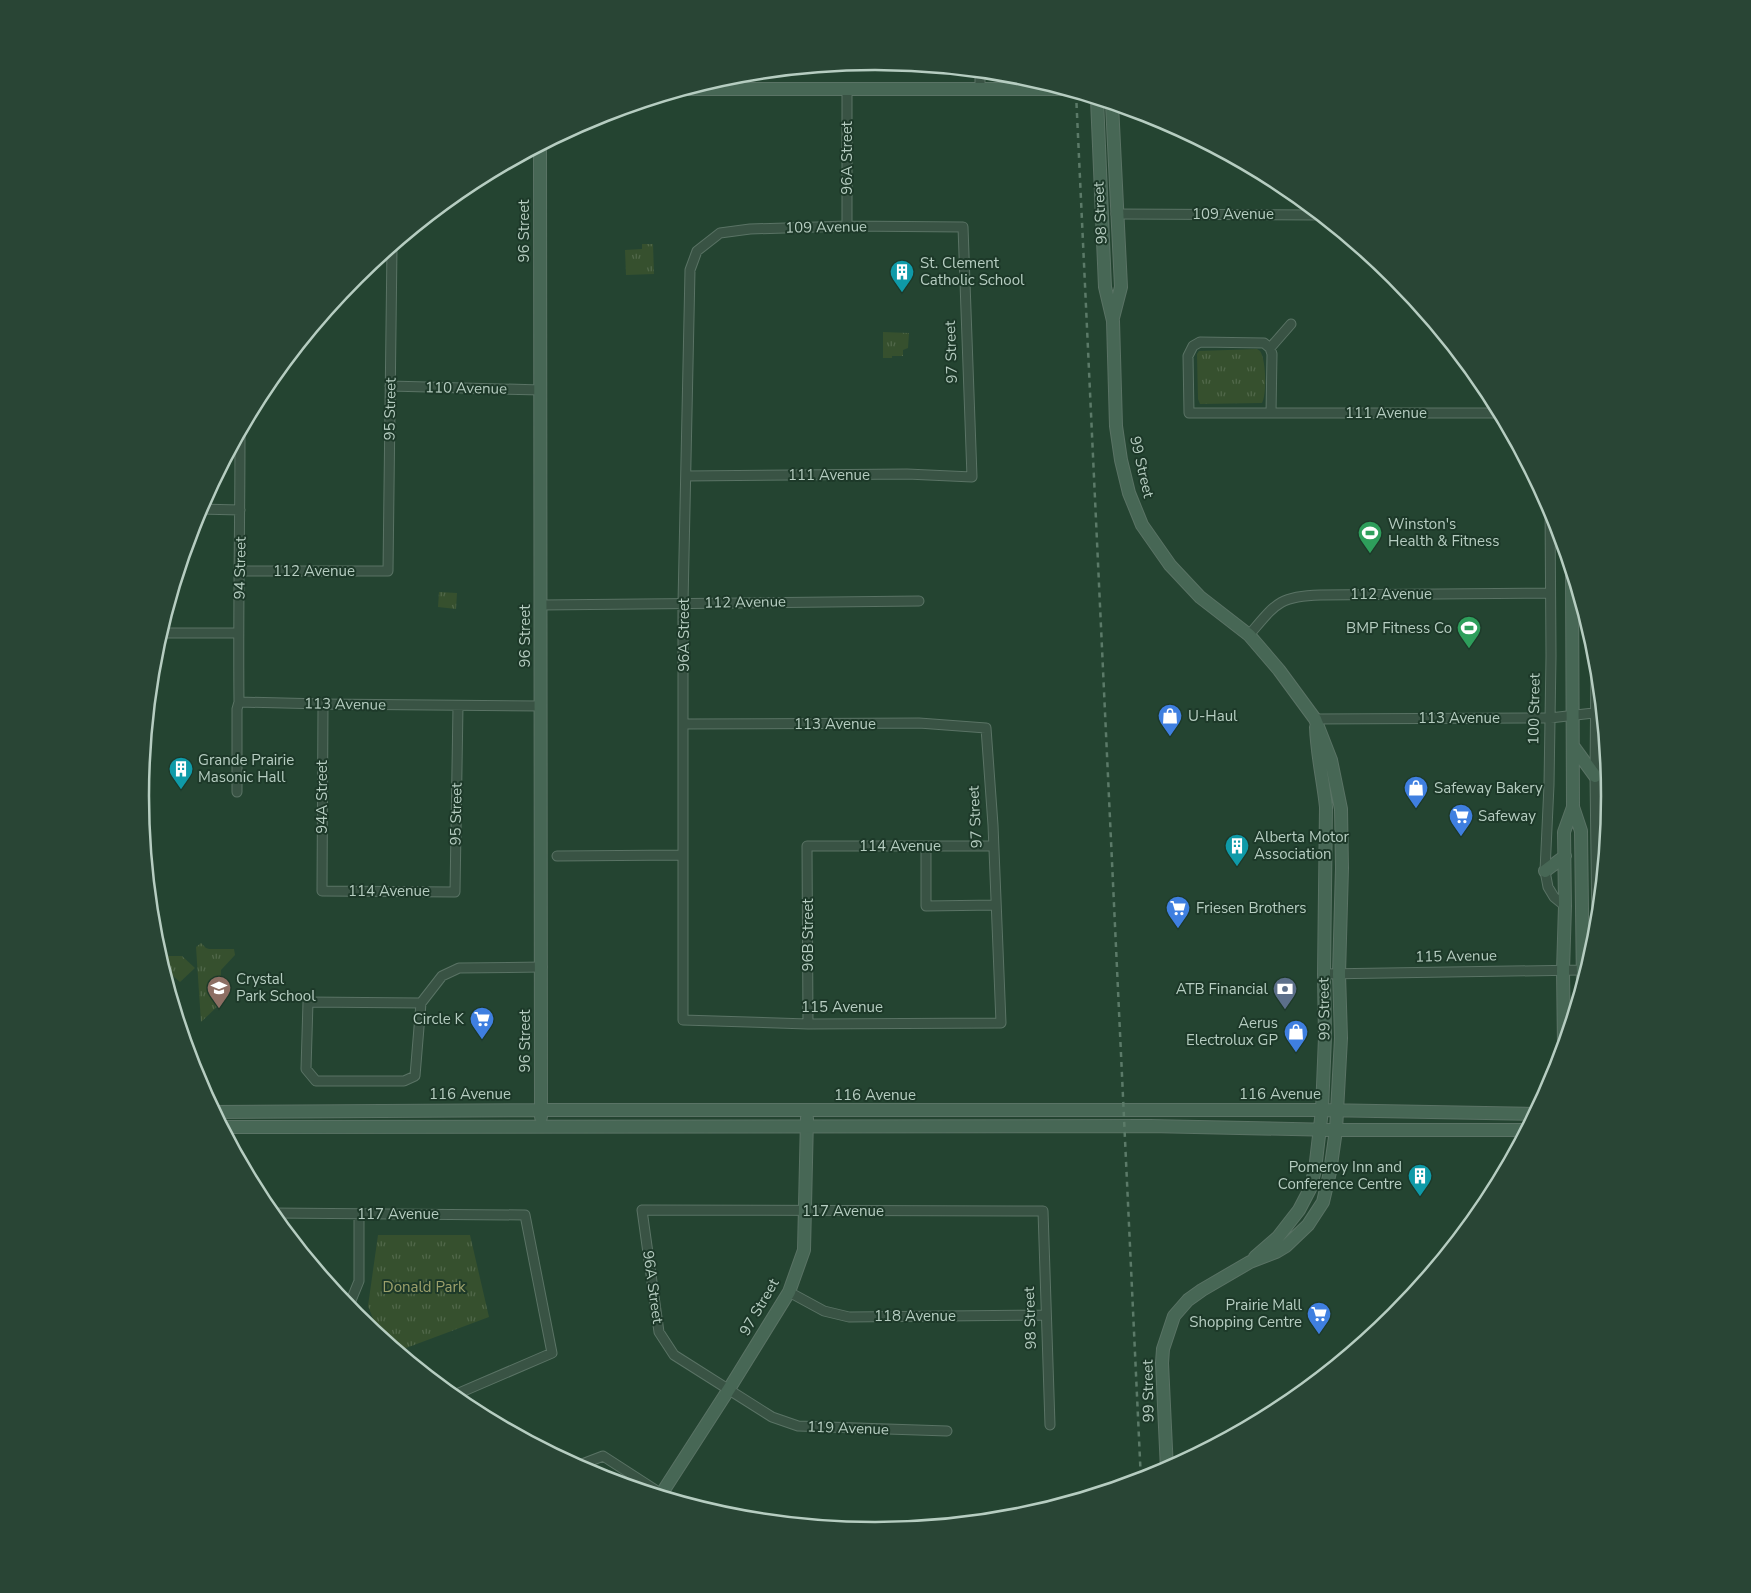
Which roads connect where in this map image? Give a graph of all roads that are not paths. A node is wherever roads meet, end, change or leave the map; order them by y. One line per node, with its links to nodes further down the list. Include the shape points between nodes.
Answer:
1 (980, 78): 4 (street)
2 (713, 89): 3 (main road)
3 (847, 89): 4 (main road); 12 (street, 96A Street)
4 (980, 89): 5 (main road)
5 (1038, 89)
6 (1097, 105): 9 (main road, 98 Street)
7 (1112, 110): 10 (main road, 98 Street)
8 (540, 152): 20 (main road, 96 Street)
9 (1102, 214): 16 (main road, 99 Street, via 1105,287)
10 (1116, 214): 11 (street, 109 Avenue); 16 (main road, 98 Street, via 1121,287)
11 (1311, 215)
12 (848, 226): 13 (street, 109 Avenue); 14 (street, 109 Avenue, via 750,228 720,233)
13 (963, 227): 25 (street, 97 Street)
14 (697, 251): 24 (street, 96A Street, via 690,270)
15 (392, 254): 19 (street, 95 Street)
16 (1112, 321): 38 (main road, 99 Street, via 1116,426 1121,460 1138,515 1155,545 1184,581)
17 (1291, 324): 18 (street)
18 (1270, 348): 21 (street); 21 (street, 111 Avenue, via 1264,344 1200,342 1188,356 1188,385 1189,413)
19 (390, 386): 20 (street, 110 Avenue); 30 (street, 95 Street)
20 (541, 390): 35 (main road, 96 Street)
21 (1271, 412): 22 (street, 111 Avenue)
22 (1492, 413)
23 (240, 444): 27 (street, 94 Street)
24 (686, 476): 25 (street, 111 Avenue, via 907,474); 34 (street, 96A Street)
25 (972, 477)
26 (208, 510): 27 (street)
27 (240, 510): 29 (street, 94 Street)
28 (1550, 526): 32 (street, 100 Street)
29 (240, 571): 30 (street, 112 Avenue); 36 (street, 94 Street)
30 (388, 571)
31 (1572, 592): 44 (main road)
32 (1549, 593): 38 (street, 112 Avenue, via 1294,596 1271,609); 45 (street, 100 Street)
33 (919, 601): 34 (street, 112 Avenue)
34 (683, 603): 35 (street, 112 Avenue); 47 (street, 96A Street)
35 (541, 606): 42 (main road, 96 Street)
36 (238, 633): 37 (street); 39 (street, 94 Street)
37 (168, 634)
38 (1249, 635): 46 (main road, 99 Street)
39 (239, 702): 40 (street, 113 Avenue); 52 (street)
40 (323, 704): 41 (street, 113 Avenue); 62 (street, 94A Street)
41 (458, 706): 42 (street, 113 Avenue); 63 (street, 95 Street)
42 (541, 706): 67 (main road, 96 Street)
43 (1597, 712): 44 (street, 113 Avenue)
44 (1573, 715): 45 (street, 113 Avenue); 50 (main road)
45 (1550, 718): 46 (street, 113 Avenue); 60 (street, 100 Street)
46 (1316, 719): 70 (main road, 99 Street, via 1317,753 1326,806); 71 (main road, 99 Street, via 1331,760 1341,809)
47 (684, 724): 49 (street, 113 Avenue, via 919,724); 57 (street, 96A Street)
48 (1598, 727): 51 (street)
49 (986, 728): 56 (street, 97 Street)
50 (1573, 746): 51 (main road); 53 (main road)
51 (1595, 776): 61 (street)
52 (237, 792)
53 (1573, 806): 59 (main road, via 1564,832); 66 (main road, via 1581,831)
54 (808, 846): 55 (street, 114 Avenue); 75 (street, 96B Street)
55 (926, 846): 56 (street, 114 Avenue); 64 (street, via 926,906)
56 (993, 846): 64 (street, 97 Street)
57 (682, 855): 58 (street); 73 (street, 96A Street)
58 (557, 856)
59 (1565, 856): 60 (main road); 65 (main road)
60 (1545, 871): 65 (street, 100 Street, via 1548,887)
61 (1596, 886)
62 (322, 891): 63 (street, 114 Avenue)
63 (455, 892)
64 (996, 905): 74 (street, 97 Street)
65 (1565, 906): 69 (main road)
66 (1585, 953)
67 (542, 967): 72 (street, via 459,968 442,976); 77 (main road, 96 Street)
68 (1580, 970): 69 (street, 115 Avenue)
69 (1563, 971): 71 (street, 115 Avenue); 76 (main road)
70 (1324, 974): 71 (street, 115 Avenue); 79 (main road, 99 Street, via 1326,1037)
71 (1339, 974): 80 (main road, 99 Street)
72 (421, 1003): 72 (street, via 308,1002 306,1068 316,1081 404,1081 416,1076)
73 (683, 1020): 75 (street, 115 Avenue)
74 (1001, 1023): 75 (street, 115 Avenue)
75 (808, 1024)
76 (1564, 1028)
77 (541, 1110): 81 (main road, 116 Avenue); 82 (main road, 116 Avenue); 87 (main road, 96 Street)
78 (1149, 1110): 79 (main road, 116 Avenue); 81 (main road, 116 Avenue); 85 (main road)
79 (1322, 1110): 80 (main road, 116 Avenue); 88 (main road, 99 Street)
80 (1338, 1110): 83 (main road, 116 Avenue); 89 (main road, 99 Street)
81 (807, 1111): 84 (main road, 97 Street)
82 (221, 1112)
83 (1529, 1113)
84 (807, 1126): 85 (main road, 116 Avenue); 87 (main road, 116 Avenue); 94 (main road, 97 Street)
85 (1150, 1126): 88 (main road, 116 Avenue)
86 (229, 1127): 87 (main road, 116 Avenue)
87 (541, 1127)
88 (1320, 1129): 89 (main road, 116 Avenue); 98 (main road, 99 Street, via 1315,1170 1306,1200 1278,1237)
89 (1336, 1130): 90 (main road, 116 Avenue); 98 (main road, 99 Street, via 1326,1190 1316,1215 1286,1246)
90 (1489, 1130): 91 (main road, 116 Avenue); 92 (main road)
91 (1521, 1130)
92 (1517, 1137)
93 (642, 1210): 94 (street, 117 Avenue); 102 (street, 96A Street, via 659,1332 674,1355)
94 (806, 1211): 95 (street, 117 Avenue); 99 (main road, 97 Street, via 804,1250)
95 (1043, 1211): 101 (street, 98 Street)
96 (280, 1213): 97 (street, 117 Avenue)
97 (359, 1214): 100 (street, via 359,1281); 103 (street, 117 Avenue, via 525,1215 552,1353)
98 (1250, 1262): 106 (main road, 99 Street, via 1202,1290 1174,1316 1163,1348 1162,1363)
99 (789, 1292): 101 (street, 118 Avenue, via 824,1311 848,1317); 102 (main road, 97 Street)
100 (352, 1299)
101 (1046, 1315): 104 (street, 98 Street)
102 (730, 1389): 105 (street, 119 Avenue, via 772,1417 798,1426); 109 (main road, 97 Street)
103 (460, 1392)
104 (1050, 1425)
105 (947, 1431)
106 (1167, 1462)
107 (586, 1463): 108 (street, via 603,1456)
108 (648, 1486)
109 (666, 1491)

